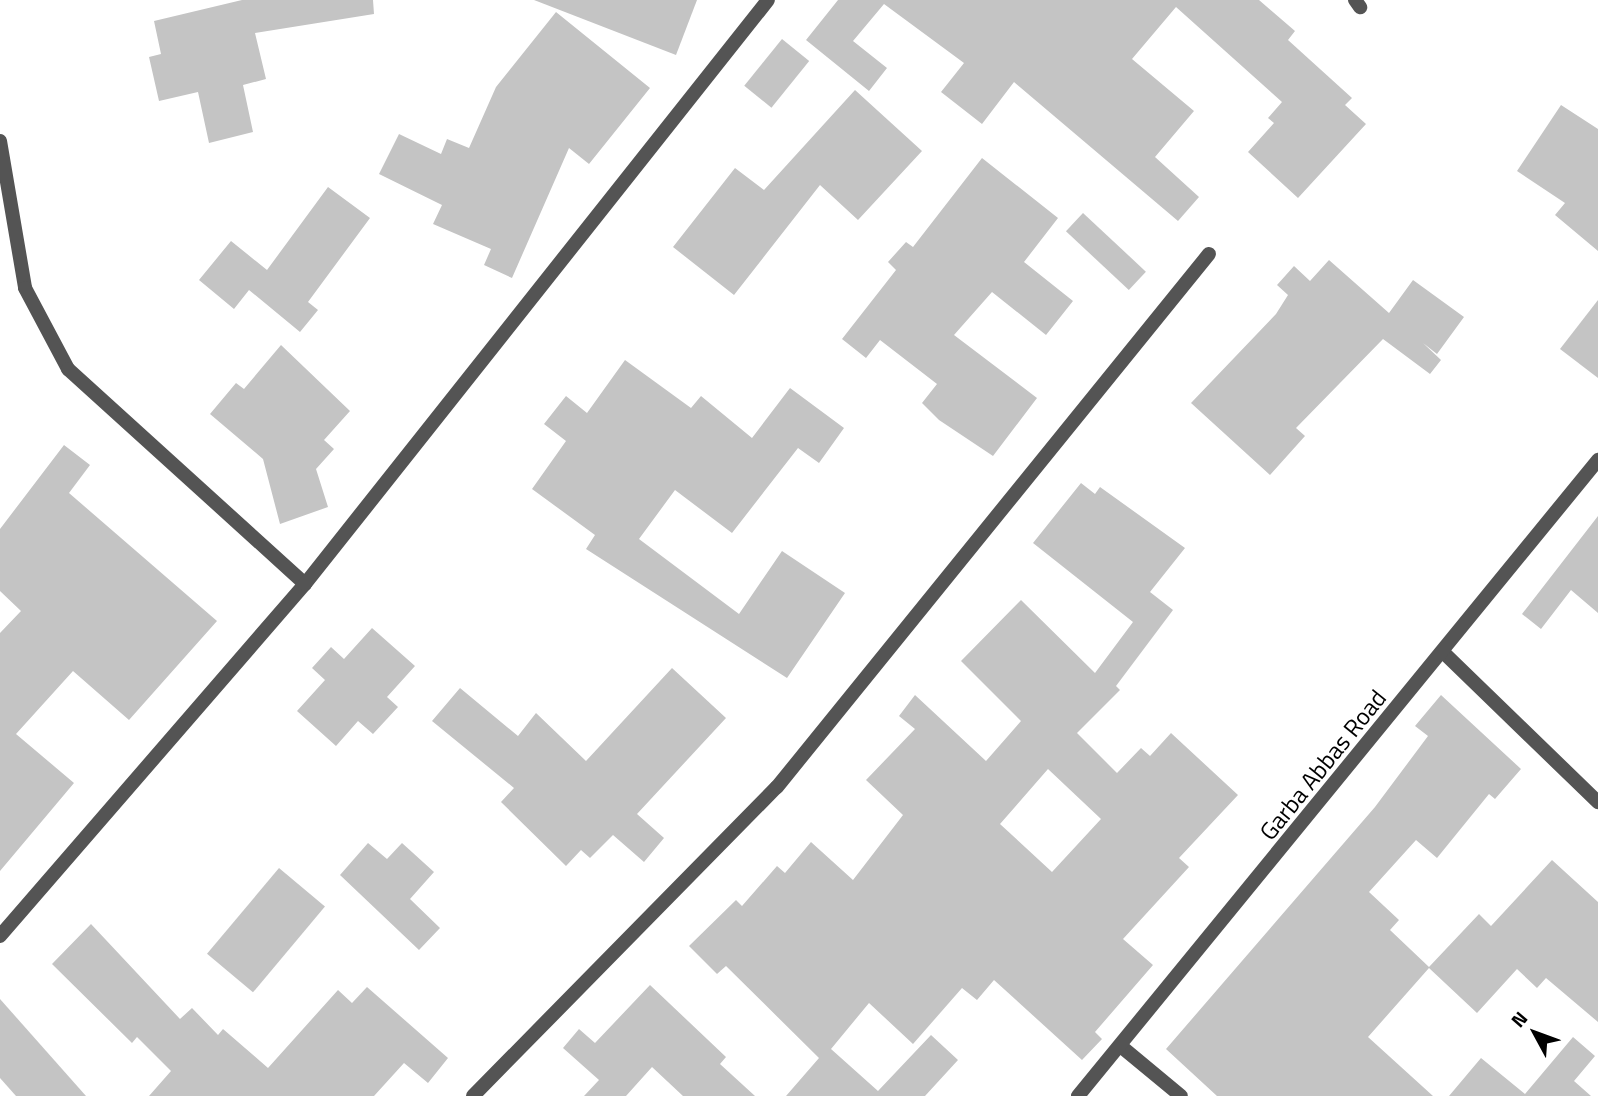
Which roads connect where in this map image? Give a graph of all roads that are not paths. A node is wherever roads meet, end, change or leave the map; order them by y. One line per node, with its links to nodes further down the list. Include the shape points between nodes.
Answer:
1 (762, 2): 5 (street)
2 (0, 141): 5 (street, via 25,288 68,369)
3 (1209, 254): 10 (street, via 777,787)
4 (1598, 460): 6 (street, Garba Abbas Road)
5 (305, 584): 8 (street)
6 (1443, 652): 7 (street); 9 (street, Garba Abbas Road)
7 (1598, 802)
8 (0, 936)
9 (1123, 1048): 11 (street, Garba Abbas Road); 12 (street)
10 (473, 1096)
11 (1078, 1096)
12 (1181, 1096)

